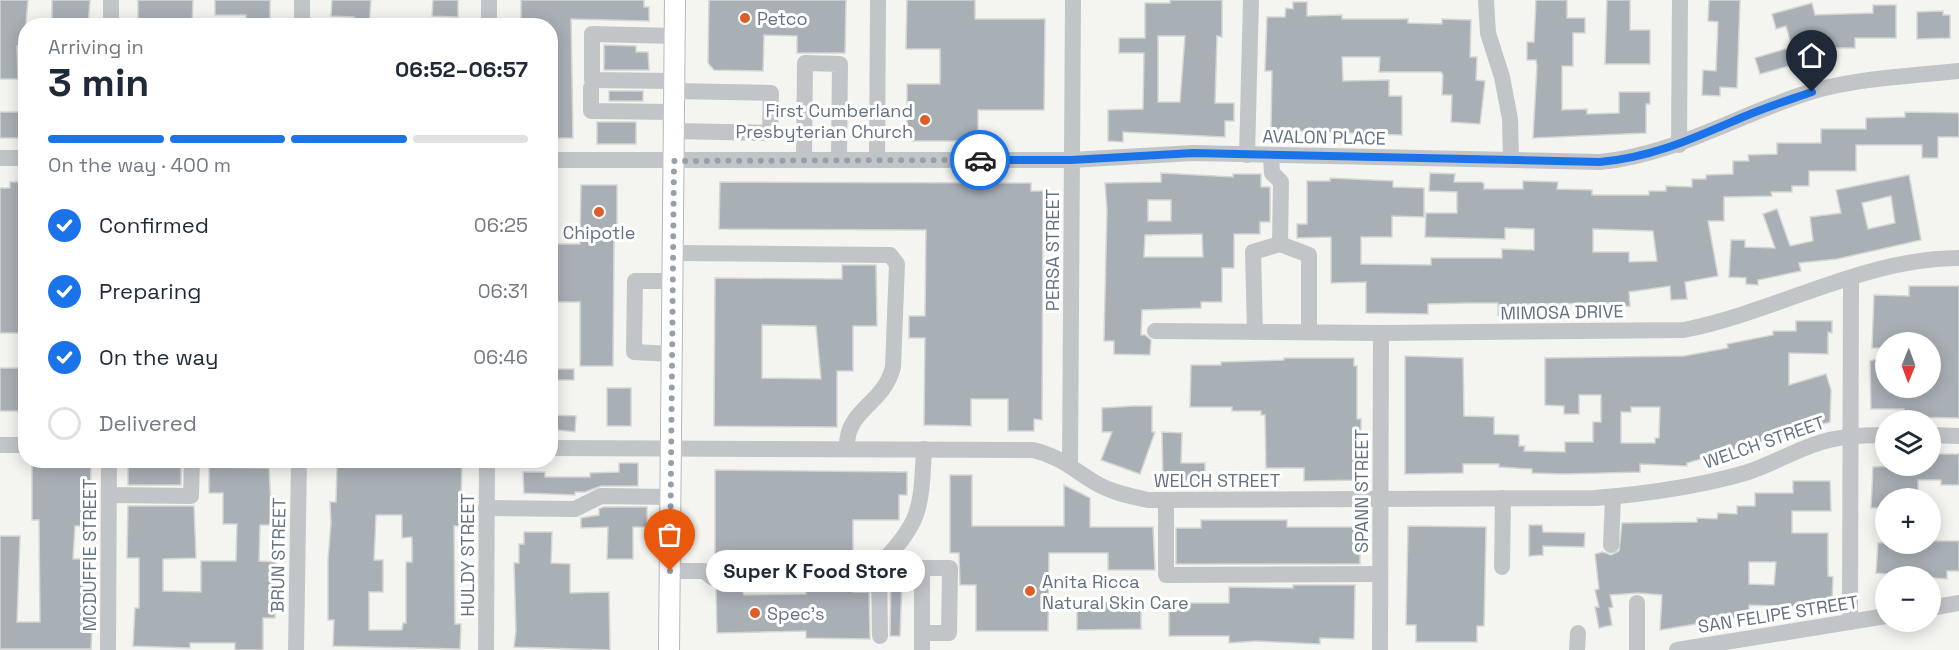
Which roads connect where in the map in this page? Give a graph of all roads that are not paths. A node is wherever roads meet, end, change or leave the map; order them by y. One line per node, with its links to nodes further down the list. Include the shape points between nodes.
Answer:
1 (111, 0): 10 (street)
2 (302, 0): 11 (street)
3 (489, 0): 12 (street)
4 (675, 0): 13 (main road)
5 (878, 0): 26 (street)
6 (1073, 0): 27 (street, PERSA STREET)
7 (1251, 0): 19 (street)
8 (1486, 0): 28 (street, via 1488,33 1510,119)
9 (1680, 0): 18 (street)
10 (111, 18)
11 (302, 18)
12 (489, 18)
13 (675, 36): 15 (main road); 15 (street, via 592,34 592,80)
14 (1959, 70): 18 (street, AVALON PLACE, via 1812,92)
15 (674, 86): 17 (main road); 17 (street, via 771,93 770,133)
16 (591, 88): 17 (street, via 591,111)
17 (674, 122): 29 (main road)
18 (1679, 145): 28 (street, AVALON PLACE, via 1631,159 1600,162)
19 (1247, 155): 20 (street, AVALON PLACE); 27 (street, AVALON PLACE, via 1193,153)
20 (1271, 155): 28 (street, AVALON PLACE); 30 (street, via 1272,173 1281,182)
21 (0, 158): 22 (street)
22 (18, 158)
23 (558, 160): 29 (street, AVALON PLACE)
24 (804, 160): 25 (street, AVALON PLACE); 25 (street, via 805,63 840,64); 29 (street, AVALON PLACE)
25 (839, 160): 26 (street, AVALON PLACE)
26 (877, 160): 27 (street, AVALON PLACE)
27 (1071, 160): 50 (street, PERSA STREET)
28 (1511, 160)
29 (674, 161): 31 (main road)
30 (1280, 244): 36 (street, via 1253,252); 37 (street, via 1309,255)
31 (673, 252): 34 (main road); 48 (street, via 890,255 897,264 893,368 890,381 848,427)
32 (1959, 258): 33 (street, MIMOSA DRIVE, via 1904,265)
33 (1851, 278): 38 (street, MIMOSA DRIVE, via 1722,322 1684,330); 40 (street)
34 (673, 281): 39 (main road); 39 (street, via 634,281 634,352)
35 (1155, 331): 36 (street, MIMOSA DRIVE)
36 (1255, 332): 37 (street, MIMOSA DRIVE)
37 (1310, 332): 38 (street, MIMOSA DRIVE)
38 (1381, 333): 58 (street, SPANN STREET)
39 (672, 354): 47 (main road)
40 (1851, 435): 41 (street, WELCH STREET); 56 (street, WELCH STREET, via 1814,444 1748,472 1710,482); 71 (street)
41 (1875, 435)
42 (1941, 435): 43 (street)
43 (1959, 436)
44 (0, 445): 45 (street)
45 (18, 445)
46 (558, 448): 47 (street, WELCH STREET)
47 (671, 449): 48 (street, WELCH STREET); 57 (main road)
48 (847, 449): 49 (street, WELCH STREET)
49 (924, 449): 50 (street, WELCH STREET, via 1033,450); 72 (street, via 921,505 904,540 879,565)
50 (1070, 464): 60 (street, WELCH STREET, via 1095,483 1128,496)
51 (109, 468): 55 (street, MCDUFFIE STREET)
52 (192, 468): 55 (street, via 191,496)
53 (299, 468): 74 (street, BRUN STREET)
54 (487, 468): 61 (street, HULDY STREET)
55 (109, 495): 73 (street, MCDUFFIE STREET)
56 (1613, 496): 59 (street, WELCH STREET); 62 (street)
57 (671, 497): 61 (street, via 601,496 575,509); 64 (main road)
58 (1380, 498): 59 (street, WELCH STREET); 60 (street, WELCH STREET); 65 (street, SPANN STREET)
59 (1503, 498): 63 (street)
60 (1166, 501): 65 (street, via 1166,575)
61 (486, 508): 75 (street, HULDY STREET)
62 (1611, 545)
63 (1502, 567)
64 (670, 571): 66 (street, via 704,571 713,578); 76 (main road)
65 (1380, 574): 77 (street, SPANN STREET)
66 (774, 578)
67 (1637, 603): 78 (street)
68 (1959, 603): 69 (street)
69 (1941, 606)
70 (1875, 618): 71 (street, SAN FELIPE STREET)
71 (1850, 622): 79 (street, SAN FELIPE STREET)
72 (880, 636)
73 (108, 650)
74 (296, 650)
75 (486, 650)
76 (669, 650)
77 (1380, 650)
78 (1637, 650)
79 (1677, 650)

